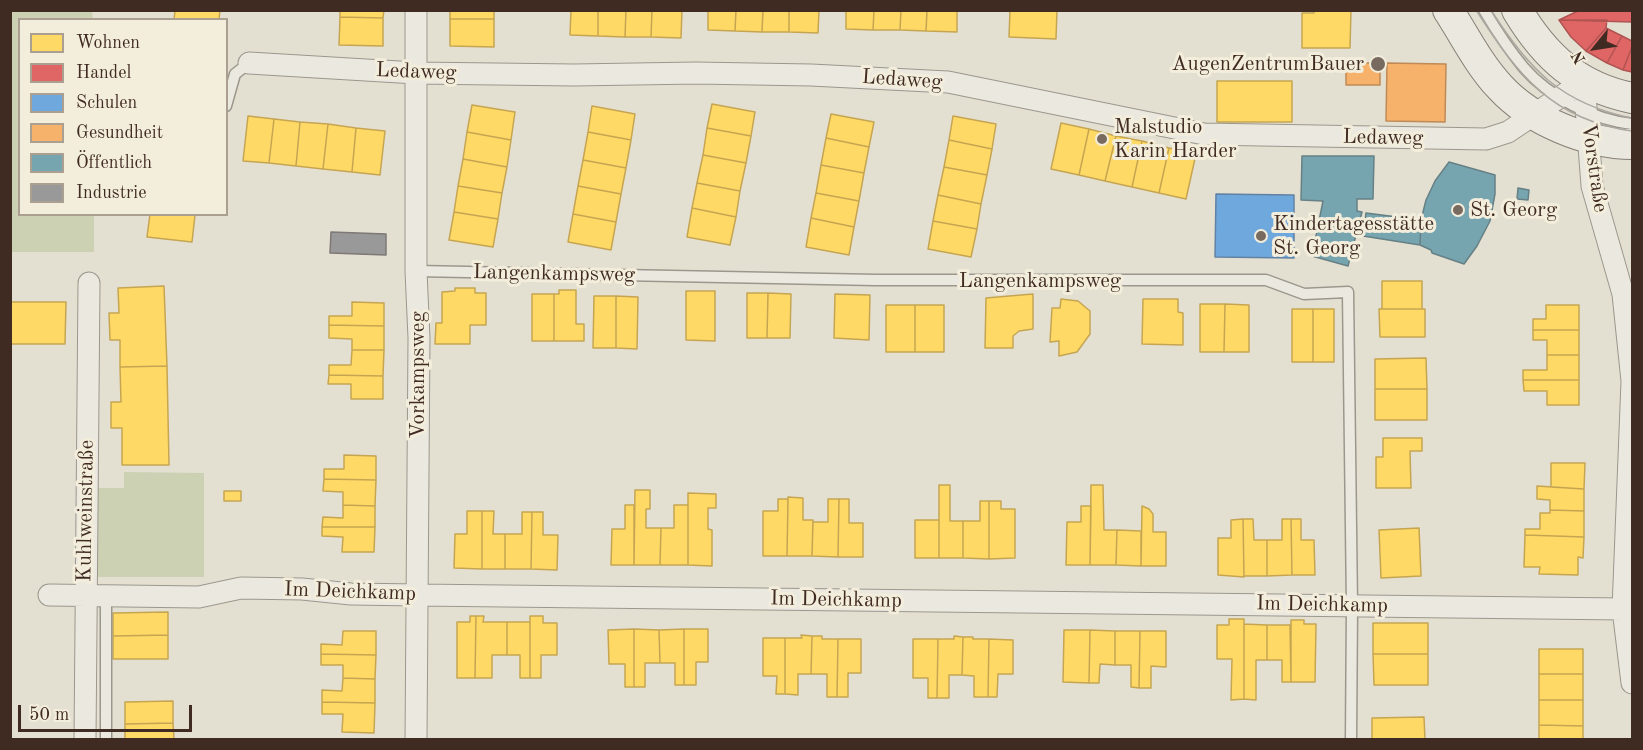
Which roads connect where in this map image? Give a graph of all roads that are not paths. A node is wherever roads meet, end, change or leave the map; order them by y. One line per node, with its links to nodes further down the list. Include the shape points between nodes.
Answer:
1 (416, 10): 6 (street, Vorkampsweg)
2 (1448, 10): 10 (main road, via 1501,89)
3 (1484, 10): 10 (lane)
4 (1517, 10): 7 (main road, via 1543,49)
5 (249, 63): 6 (street, Ledaweg); 9 (lane, Ledaweg, via 236,74)
6 (416, 73): 10 (street, Ledaweg, via 696,73 948,82 1204,134 1486,140 1508,132); 14 (street, Vorkampsweg)
7 (1584, 81): 8 (main road); 10 (street, Ledaweg); 12 (street, Vorstraße)
8 (1632, 98)
9 (228, 100)
10 (1547, 106): 12 (main road, via 1565,130)
11 (1632, 124): 12 (lane, via 1603,118)
12 (1587, 126): 13 (main road); 16 (street, Vorstraße, via 1592,186 1623,294)
13 (1632, 144)
14 (416, 271): 19 (street, Vorkampsweg); 20 (lane, Langenkampsweg, via 876,280 1266,280 1304,294 1348,292)
15 (89, 284): 18 (street, Kuhlweinstraße)
16 (1632, 381): 21 (street, Vorstraße)
17 (49, 595): 18 (street, Im Deichkamp)
18 (96, 595): 19 (street, Im Deichkamp, via 199,597 242,588); 23 (street, Kuhlweinstraße); 24 (lane)
19 (418, 595): 20 (street, Im Deichkamp); 25 (street, Vorkampsweg)
20 (1352, 606): 21 (street, Im Deichkamp); 26 (lane)
21 (1623, 609): 22 (street, Vorstraße)
22 (1632, 683)
23 (85, 740)
24 (106, 740)
25 (416, 740)
26 (1351, 740)

